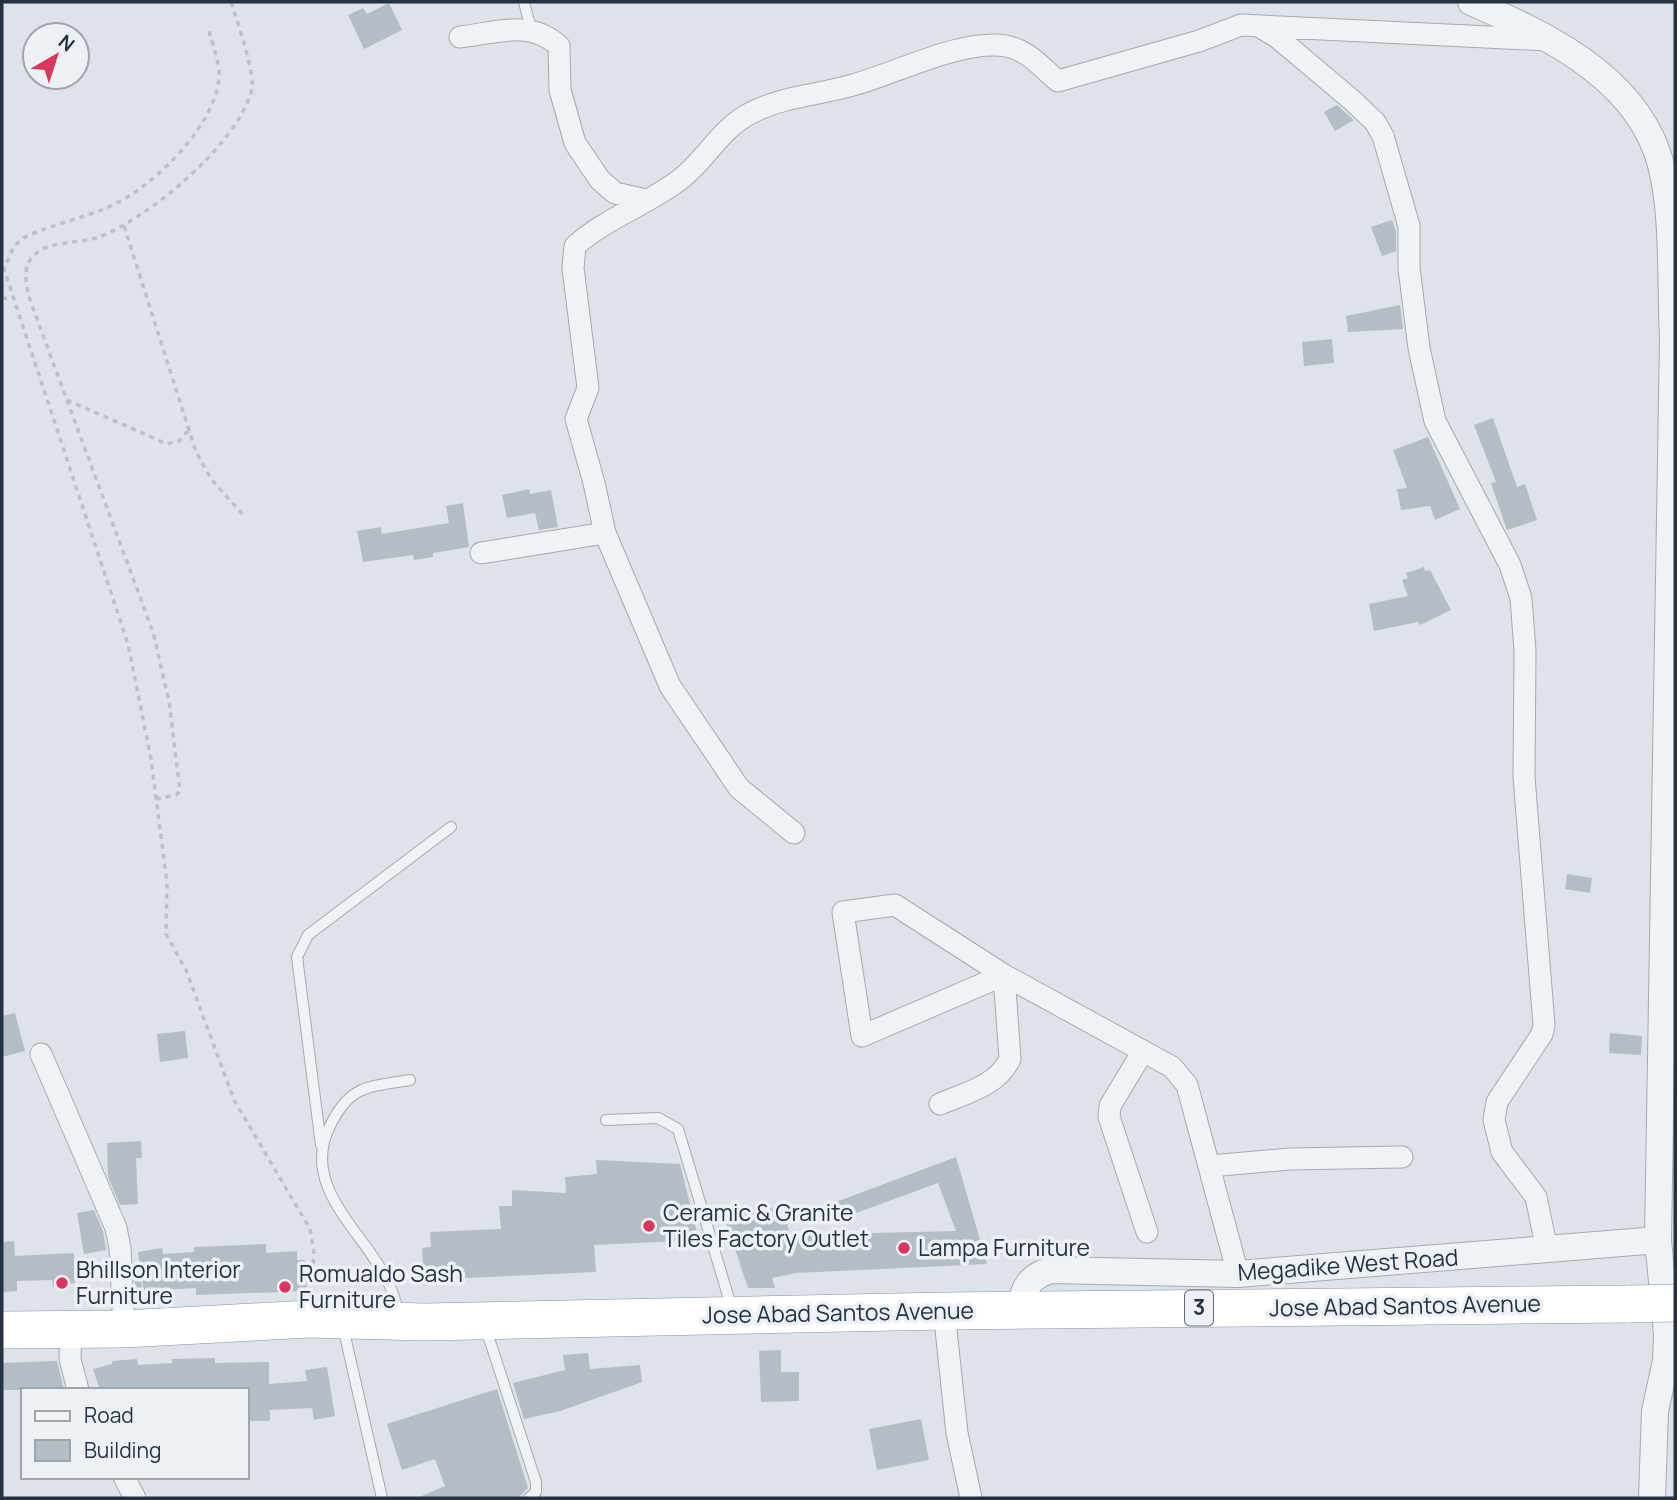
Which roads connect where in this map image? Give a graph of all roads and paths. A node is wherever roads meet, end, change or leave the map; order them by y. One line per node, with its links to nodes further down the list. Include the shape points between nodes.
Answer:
1 (231, 2): 10 (path, via 253,86 243,113 229,137 182,182)
2 (524, 2): 5 (lane)
3 (1471, 2): 8 (street)
4 (1258, 25): 8 (street); 9 (street, via 1241,25 1058,81 1027,52 991,45 852,86 779,101 726,130 683,177); 32 (street, via 1353,101 1383,136 1409,226 1419,348 1435,421 1510,565 1521,598 1524,777 1544,1025 1497,1102 1494,1119 1502,1152 1536,1197)
5 (531, 29): 7 (street); 9 (street, via 559,46 560,90 567,123 580,151 615,193)
6 (209, 31): 12 (path, via 219,75 213,103 200,127 161,172 107,208 37,231 14,246 4,269)
7 (460, 37)
8 (1551, 41): 31 (street, via 1618,89 1657,153 1666,196 1673,338)
9 (646, 200): 16 (street, via 575,246 573,268 588,388 576,419)
10 (124, 226): 13 (path, via 97,238 48,248 33,256 27,270 27,286); 14 (path)
11 (2, 298): 12 (path)
12 (12, 299): 18 (path, via 128,644)
13 (65, 399): 14 (path, via 167,444 179,441); 18 (path, via 159,655 180,791)
14 (188, 430): 15 (path, via 212,480)
15 (245, 517)
16 (605, 533): 17 (street); 20 (street, via 670,686 739,788)
17 (481, 553)
18 (156, 799): 38 (path, via 167,883 166,934 186,970 234,1100 310,1229)
19 (451, 827): 27 (lane, via 308,934 297,957)
20 (794, 833)
21 (1004, 975): 21 (street, via 862,1035 843,912 895,905); 22 (street); 25 (street, via 1010,1059 991,1082)
22 (1143, 1051): 29 (street, via 1172,1067 1187,1085); 30 (street, via 1110,1106 1109,1117)
23 (41, 1054): 42 (street, via 116,1228)
24 (410, 1080): 27 (lane, via 349,1095)
25 (940, 1104)
26 (606, 1120): 37 (lane, via 658,1118 678,1129)
27 (321, 1145): 40 (lane, via 324,1172 340,1215 387,1279)
28 (1402, 1157): 29 (street)
29 (1210, 1166): 33 (street)
30 (1147, 1232)
31 (1657, 1240): 32 (street, Megadike West Road); 50 (street, via 1667,1334 1655,1411)
32 (1547, 1250): 33 (street, Megadike West Road)
33 (1238, 1274): 35 (street, Megadike West Road, via 1051,1270 1031,1279)
34 (1675, 1303): 35 (highway, Jose Abad Santos Avenue / 3, bridge)
35 (1020, 1310): 36 (highway, Jose Abad Santos Avenue / 3)
36 (944, 1311): 37 (highway, Jose Abad Santos Avenue / 3); 49 (street, via 957,1433)
37 (733, 1315): 39 (highway, Jose Abad Santos Avenue / 3)
38 (325, 1320): 40 (highway, Jose Abad Santos Avenue / 3); 42 (highway, Jose Abad Santos Avenue / 3); 47 (lane)
39 (483, 1320): 40 (highway, Jose Abad Santos Avenue / 3); 48 (lane, via 537,1482 536,1492)
40 (402, 1322)
41 (71, 1329): 42 (highway, Jose Abad Santos Avenue / 3); 43 (highway, Jose Abad Santos Avenue / 3); 44 (street, via 70,1359)
42 (124, 1329)
43 (2, 1331)
44 (77, 1388)
45 (125, 1479): 46 (street)
46 (135, 1498)
47 (382, 1498)
48 (529, 1498)
49 (971, 1498)
50 (1652, 1498)

